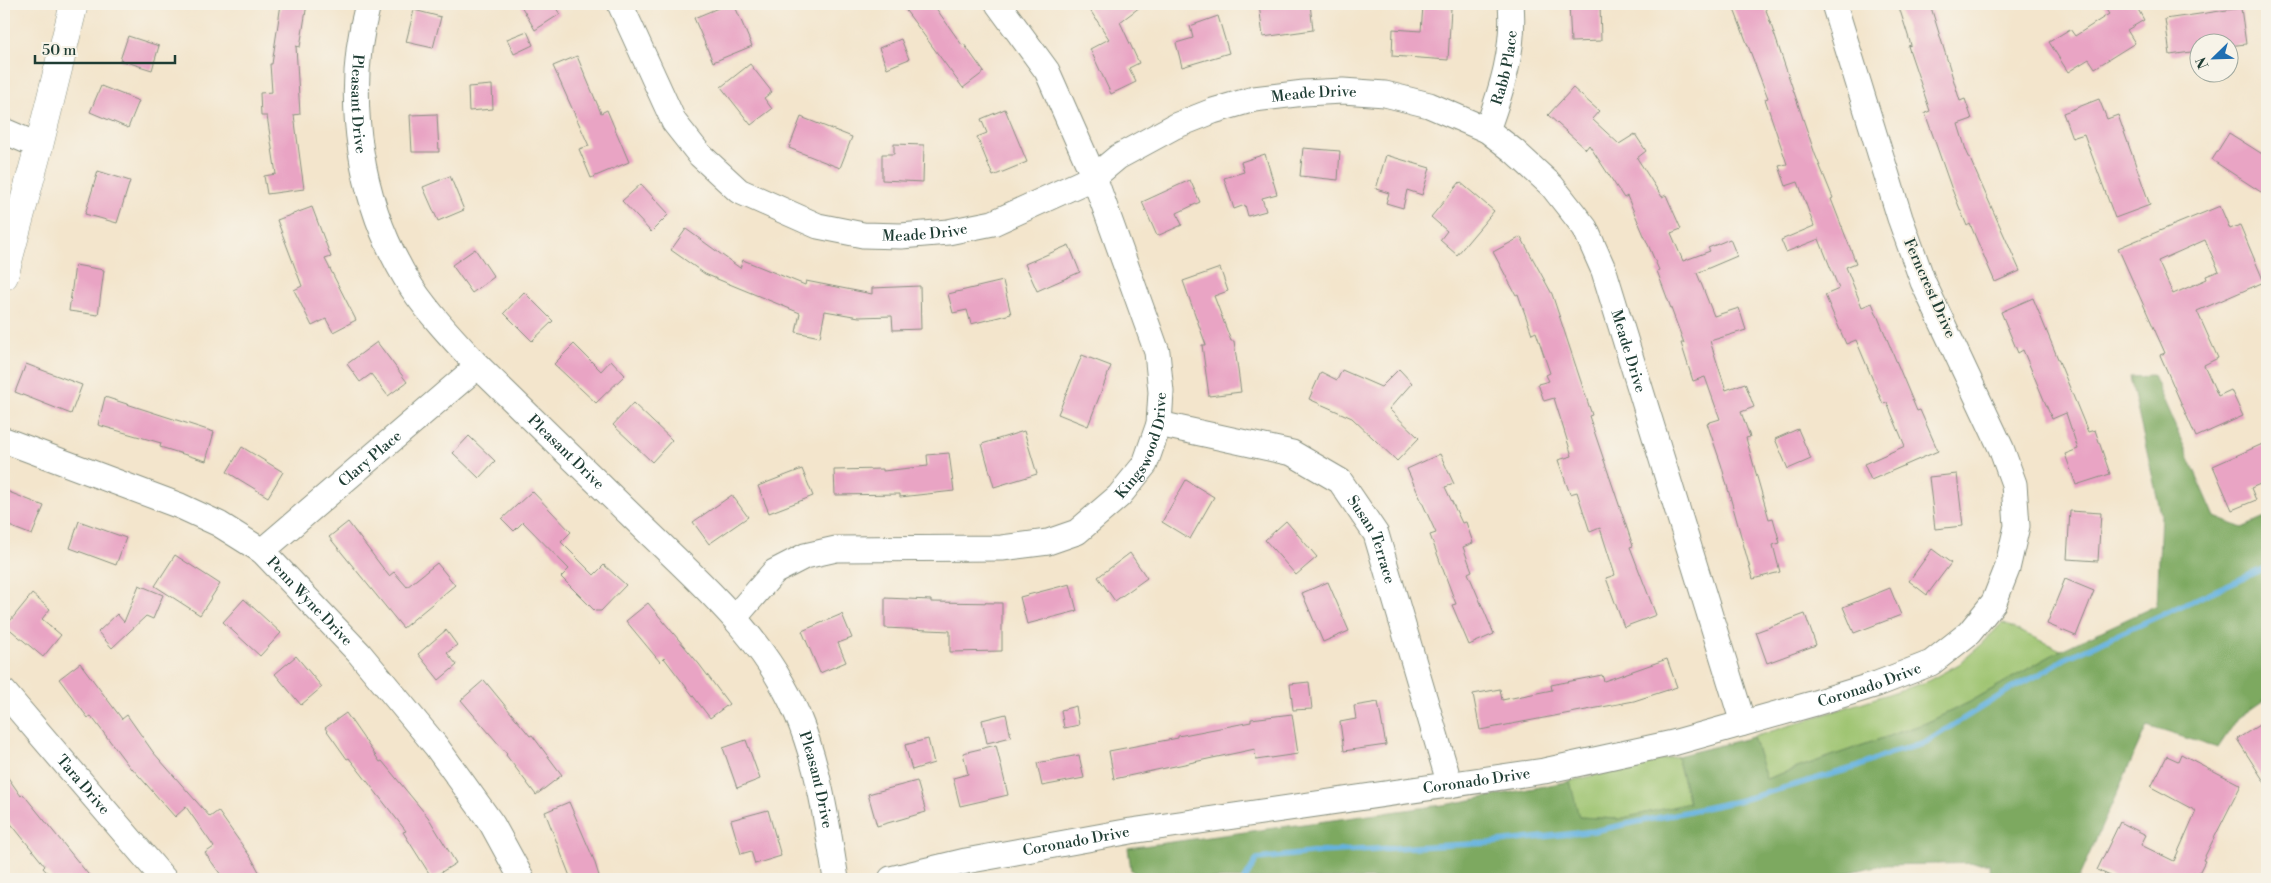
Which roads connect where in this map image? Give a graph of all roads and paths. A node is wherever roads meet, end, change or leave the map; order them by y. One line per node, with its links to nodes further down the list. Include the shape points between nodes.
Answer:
1 (74, 4): 9 (main road)
2 (368, 4): 12 (street, Pleasant Drive, via 356,78 358,132 370,194 388,240 412,287 445,331)
3 (620, 4): 10 (street, Meade Drive, via 674,122 700,155 739,191 818,226 863,235 948,232 993,223)
4 (998, 4): 10 (street, Kingswood Drive, via 1048,71)
5 (1511, 4): 7 (street, Rabb Place, via 1511,43 1506,75)
6 (1834, 4): 16 (street, Ferncrest Drive, via 1920,273 2001,448 2014,484 2018,526)
7 (1486, 130): 10 (street, Meade Drive, via 1429,105 1385,94 1304,93 1254,99 1176,126 1118,157); 19 (street, Meade Drive, via 1552,186 1585,228 1604,271)
8 (4, 131): 9 (street)
9 (40, 146): 11 (main road)
10 (1094, 176): 13 (street, Kingswood Drive, via 1157,352 1161,392)
11 (4, 276)
12 (478, 366): 15 (street, Clary Place); 17 (street, Pleasant Drive)
13 (1159, 424): 17 (street, Kingswood Drive, via 1144,464 1119,496 1077,532 1048,542 1002,548 836,549 805,556 774,572); 20 (street, Susan Terrace, via 1292,453 1340,481 1376,534)
14 (4, 440): 15 (street, Penn Wyne Drive, via 180,506 219,524)
15 (262, 551): 22 (street, Penn Wyne Drive, via 359,653 436,746 492,824)
16 (2007, 569): 19 (street, Coronado Drive, via 1994,602 1969,633 1931,663 1877,684)
17 (736, 617): 23 (street, Pleasant Drive, via 771,666 796,712 826,815)
18 (4, 692): 21 (street, Tara Drive)
19 (1743, 723): 20 (street, Coronado Drive, via 1674,743 1544,771)
20 (1450, 785): 24 (street, Coronado Drive, via 1131,830 966,861)
21 (164, 879)
22 (522, 879)
23 (836, 879)
24 (891, 879)

